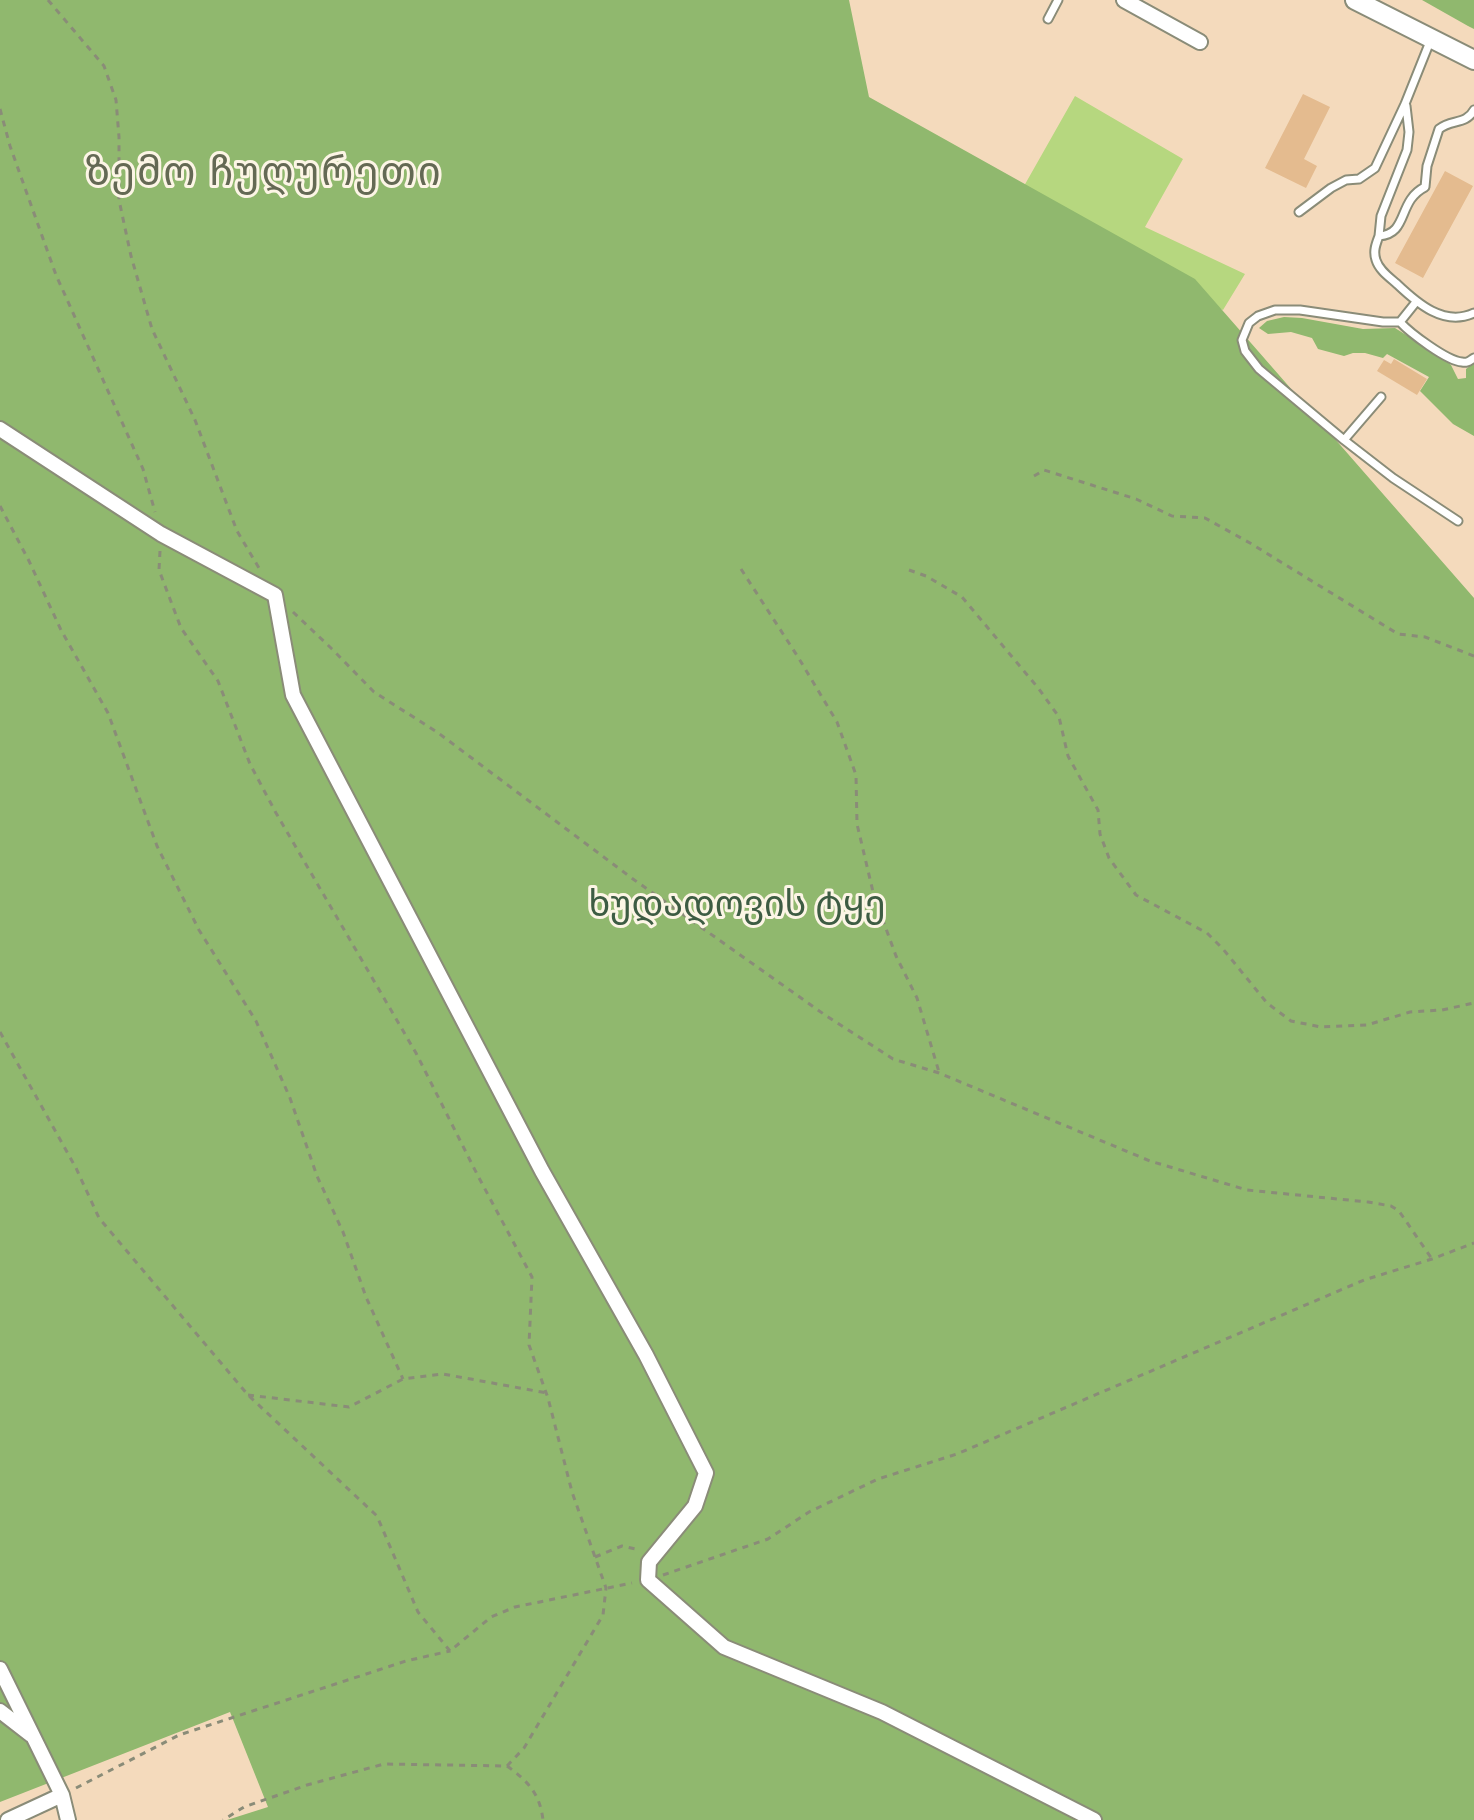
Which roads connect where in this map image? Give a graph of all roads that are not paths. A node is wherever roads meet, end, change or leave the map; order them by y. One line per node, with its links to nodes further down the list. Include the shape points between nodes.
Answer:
1 (1058, 0): 4 (lane)
2 (1124, 0): 6 (street)
3 (1355, 0): 5 (street)
4 (1048, 19)
5 (1431, 39): 7 (street); 8 (lane)
6 (1200, 42)
7 (1474, 60)
8 (1405, 104): 10 (lane, via 1375,168 1331,188); 11 (lane, via 1407,150 1381,216)
9 (1474, 110): 11 (lane, via 1463,121 1439,129 1425,187 1408,202 1399,226)
10 (1299, 212)
11 (1379, 236): 12 (lane, via 1376,260)
12 (1416, 302): 13 (lane, via 1452,318); 14 (lane)
13 (1474, 313)
14 (1400, 322): 15 (lane, via 1454,360); 18 (lane, via 1275,310 1249,323 1242,340 1259,369)
15 (1474, 358)
16 (1381, 397): 18 (lane)
17 (0, 429): 26 (street, via 161,534 275,595 293,695 706,1473 695,1506 649,1562 648,1580 724,1647 882,1712)
18 (1344, 440): 19 (lane)
19 (1458, 521)
20 (0, 1669): 22 (street)
21 (0, 1711): 22 (street)
22 (34, 1738): 23 (street)
23 (62, 1795): 24 (street); 25 (street)
24 (8, 1820)
25 (68, 1820)
26 (1094, 1820)

